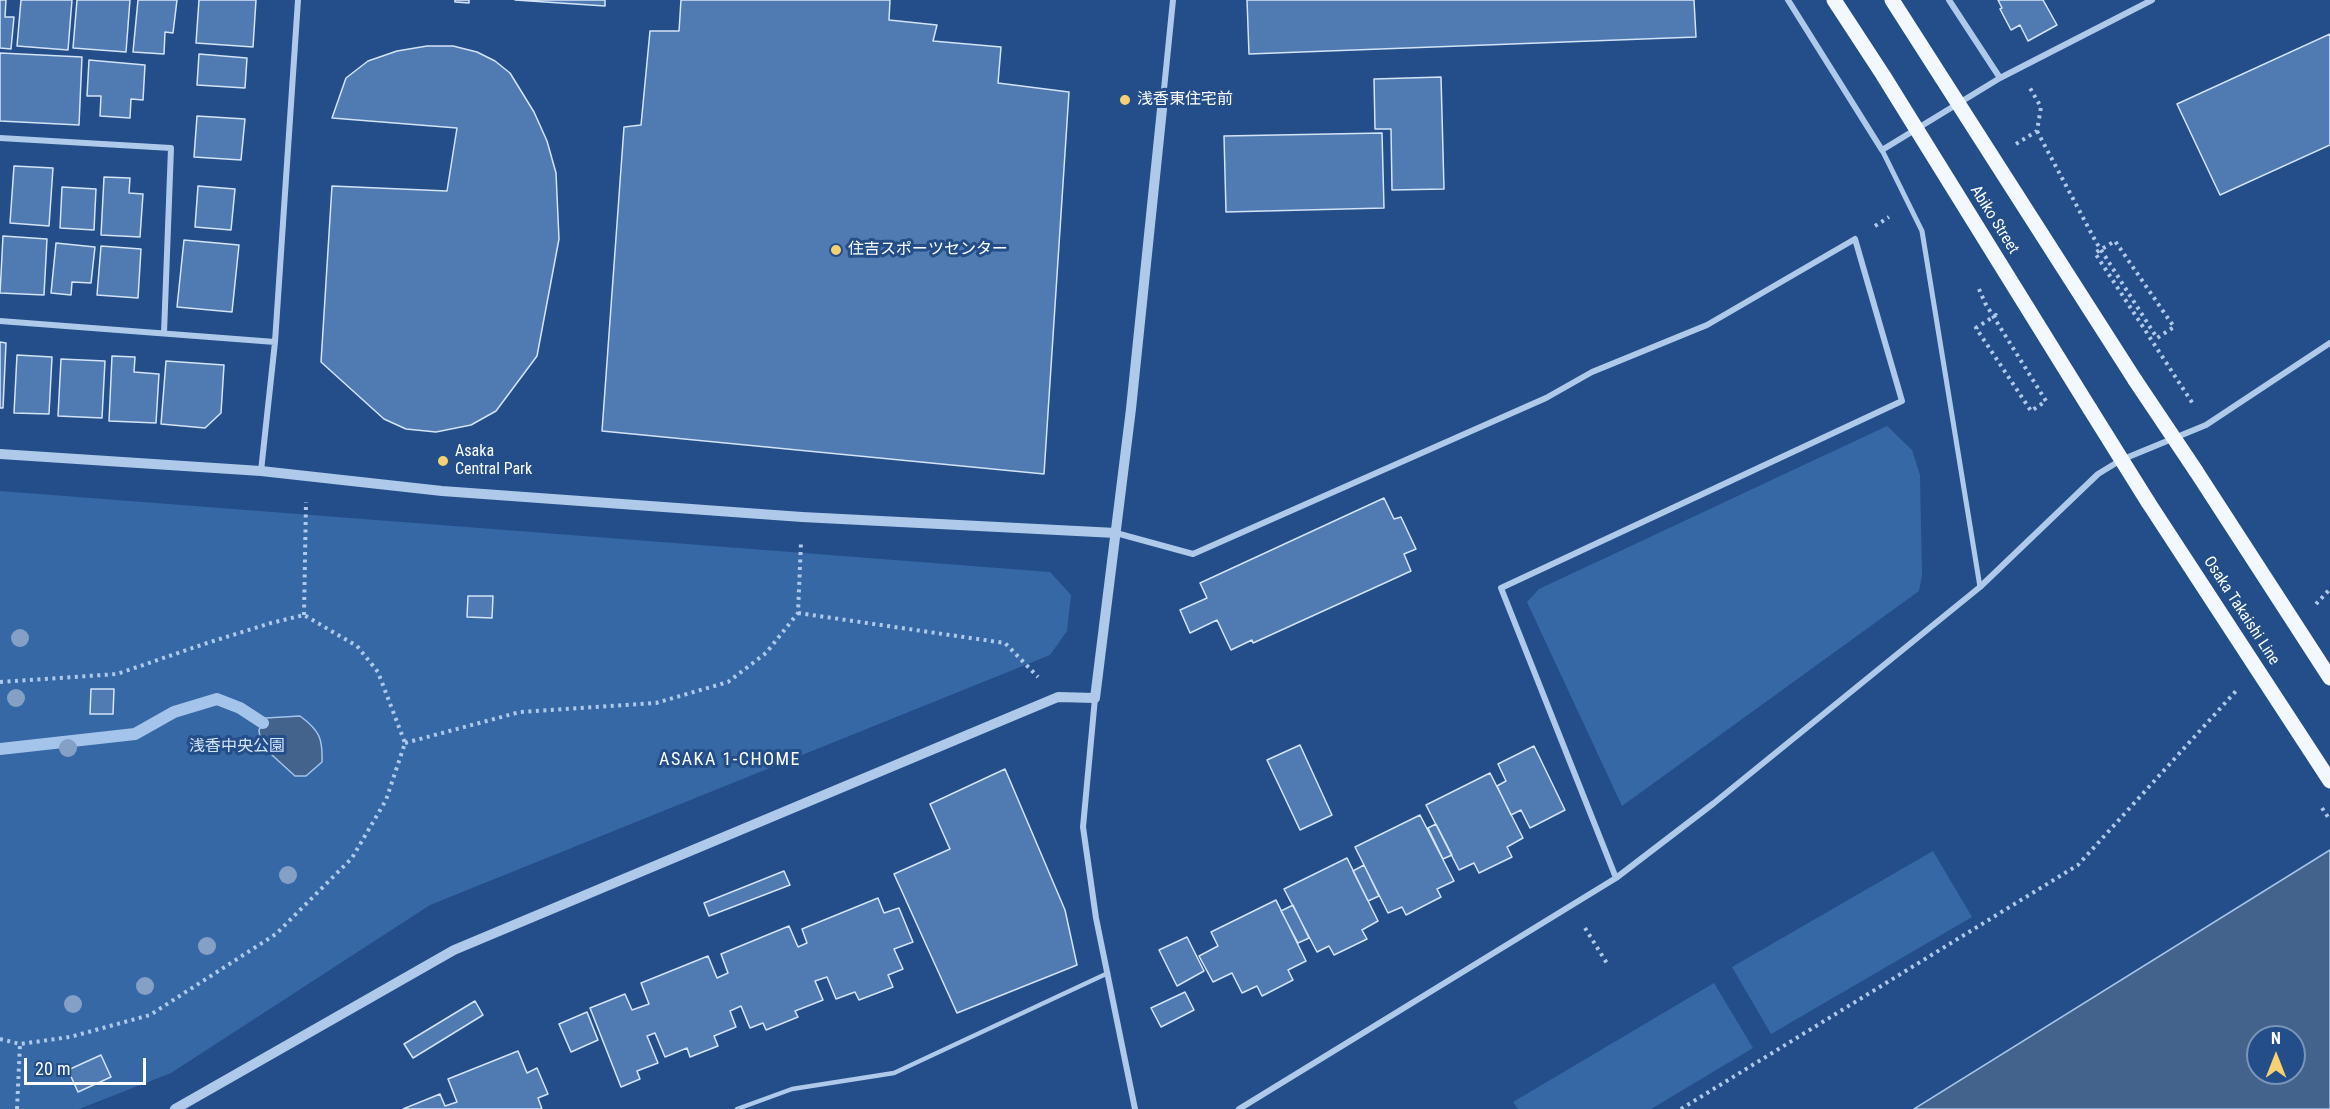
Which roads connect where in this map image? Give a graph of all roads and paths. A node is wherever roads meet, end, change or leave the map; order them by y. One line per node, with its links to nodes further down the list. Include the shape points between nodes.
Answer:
1 (298, 0): 16 (street)
2 (1173, 0): 9 (street)
3 (1788, 0): 12 (street)
4 (1834, 0): 22 (main road, Abiko Street, bridge)
5 (1892, 0): 20 (main road, Abiko Street, bridge)
6 (1949, 0): 8 (street)
7 (2152, 0): 8 (street)
8 (2000, 78): 12 (street)
9 (1162, 109): 26 (street)
10 (2037, 131): 19 (path, via 2096,242 2102,252 2139,309 2157,338 2174,327 2115,241 2105,247 2095,253)
11 (0, 138): 15 (street, via 171,148)
12 (1882, 150): 27 (street, via 1922,231)
13 (1985, 303): 18 (path, via 1991,313 1997,323 2003,333 2046,401 2031,411 1976,328 1986,321 1996,315)
14 (0, 321): 15 (street)
15 (164, 333): 16 (street)
16 (275, 342): 23 (street)
17 (2330, 343): 20 (street, via 2206,425)
18 (2050, 398)
19 (2194, 405)
20 (2174, 439): 22 (street); 32 (main road, bridge)
21 (0, 454): 23 (street)
22 (2121, 460): 27 (street, via 2098,474); 38 (main road, Osaka Takaishi Line, bridge)
23 (261, 471): 24 (street)
24 (307, 476): 25 (street, via 442,491); 31 (path)
25 (802, 517): 26 (street); 30 (path)
26 (1116, 533): 36 (street); 39 (street, via 1193,554 1546,398 1592,372 1707,325 1856,239 1902,401 1501,588)
27 (1980, 587): 39 (street)
28 (2330, 589): 29 (path)
29 (2314, 606)
30 (798, 613): 35 (path, via 1005,643); 37 (path, via 766,653 728,682 656,704 520,712)
31 (304, 615): 33 (path, via 271,622 117,675); 37 (path, via 357,646 378,672)
32 (2330, 678)
33 (0, 682)
34 (2243, 684): 50 (path, via 2078,865)
35 (1058, 697): 36 (street); 46 (street, via 454,950)
36 (1095, 698): 42 (street, via 1083,827)
37 (405, 743): 44 (path, via 386,800 352,858 276,934 150,1015 70,1037)
38 (2330, 781)
39 (1616, 878): 49 (street)
40 (1586, 928): 41 (path)
41 (1608, 965)
42 (1108, 973): 47 (lane, via 894,1072 792,1089); 48 (street)
43 (0, 1039): 44 (path)
44 (20, 1044): 45 (path)
45 (17, 1109)
46 (175, 1109)
47 (736, 1109)
48 (1135, 1109)
49 (1239, 1109)
50 (1681, 1109)

